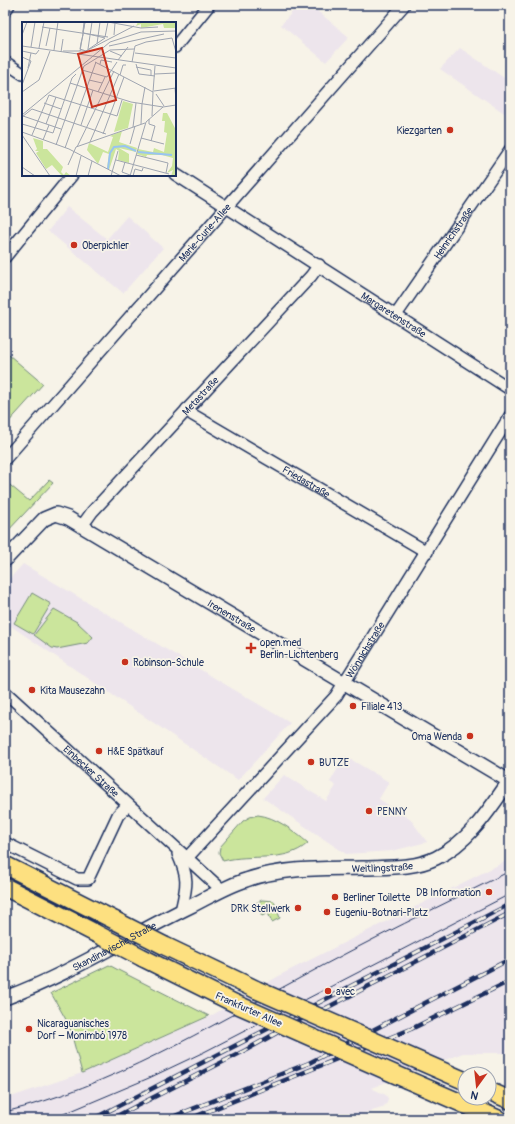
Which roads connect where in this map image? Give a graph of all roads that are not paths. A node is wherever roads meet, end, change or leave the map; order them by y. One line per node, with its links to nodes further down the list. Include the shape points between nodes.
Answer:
1 (9, 5): 4 (street)
2 (208, 5): 5 (street)
3 (404, 5): 11 (street, Marie-Curie-Allee)
4 (5, 11)
5 (176, 46)
6 (5, 62): 7 (street)
7 (22, 73)
8 (510, 150): 14 (street, Heinrichstraße)
9 (176, 175): 11 (street, Margaretenstraße)
10 (71, 176): 12 (street)
11 (227, 206): 13 (street, Margaretenstraße); 18 (street, Marie-Curie-Allee)
12 (5, 258)
13 (319, 265): 14 (street, Margaretenstraße); 16 (street, Metastraße)
14 (396, 315): 15 (street, Margaretenstraße)
15 (510, 389)
16 (187, 409): 19 (street, Metastraße); 20 (street, Friedastraße, via 193,415)
17 (510, 416): 20 (street, Wönnichstraße)
18 (5, 459)
19 (82, 526): 21 (street, Irenenstraße, via 56,514 44,519); 22 (street, Irenenstraße)
20 (427, 552): 22 (street, Wönnichstraße)
21 (5, 560)
22 (344, 682): 24 (street, Irenenstraße); 28 (street, Wönnichstraße, via 336,696)
23 (5, 692): 25 (street, Einbecker Straße)
24 (510, 780): 31 (street, Weitlingstraße, via 472,831 451,849 433,859 413,866 292,870 245,880)
25 (127, 806): 26 (street, via 118,815 88,879 77,879); 27 (street, Einbecker Straße)
26 (5, 843)
27 (176, 850): 28 (street, Einbecker Straße); 32 (street, Einbecker Straße, via 186,871 187,882)
28 (186, 859): 31 (street, Einbecker Straße)
29 (5, 865): 34 (main road, Frankfurter Allee, bridge, via 257,990)
30 (5, 887): 37 (main road, Frankfurter Allee, bridge, via 236,1004)
31 (222, 890): 32 (street, Skandinavische Straße)
32 (181, 910): 33 (street, Skandinavische Straße, via 55,977)
33 (5, 998)
34 (457, 1077)
35 (497, 1095): 36 (main road)
36 (510, 1100)
37 (498, 1119)

